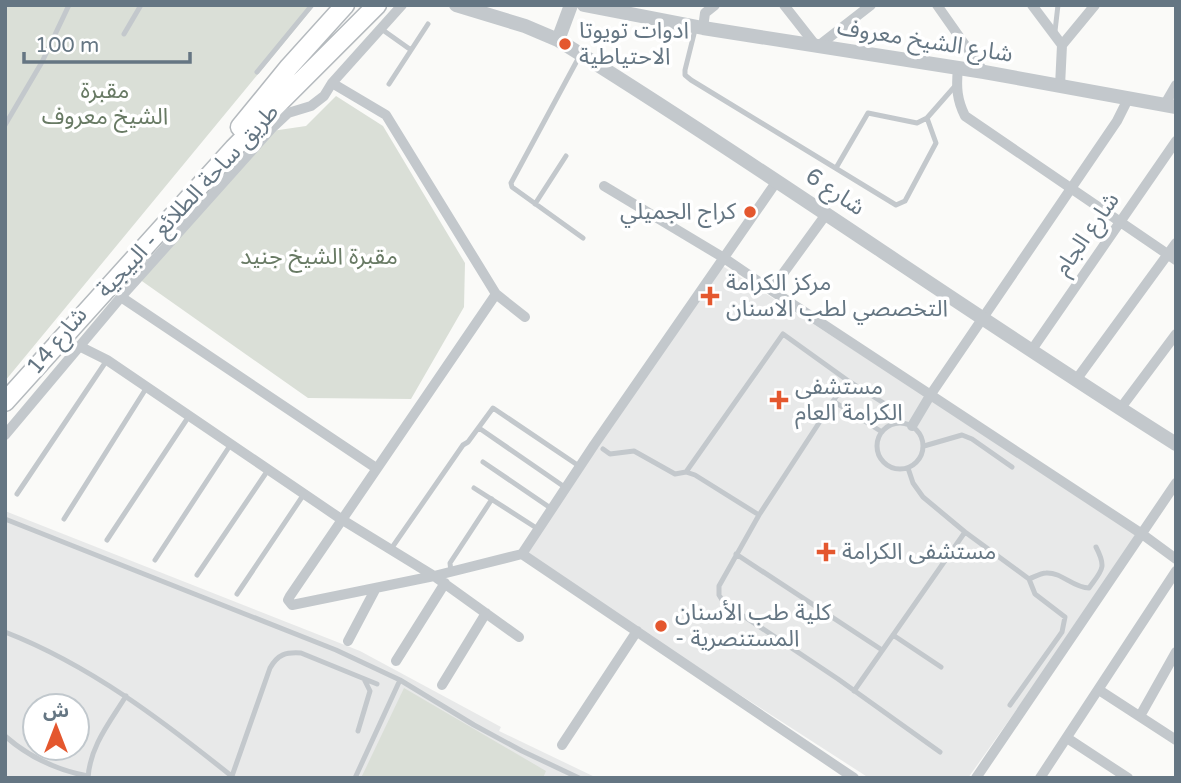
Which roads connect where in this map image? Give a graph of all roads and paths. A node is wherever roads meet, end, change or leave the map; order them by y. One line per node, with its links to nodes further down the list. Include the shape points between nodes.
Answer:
1 (69, 5): 38 (lane)
2 (141, 5): 20 (lane)
3 (312, 5): 28 (lane)
4 (345, 5): 65 (main road, طريق ساحة الطلائع - البيجية, via 111,283)
5 (377, 5): 65 (main road, طريق ساحة الطلائع - البيجية, via 234,148)
6 (402, 5): 19 (street, شارع 14)
7 (456, 5): 22 (street, شارع 6)
8 (571, 5): 22 (street)
9 (584, 5): 17 (street, شارع الشيخ معروف)
10 (715, 5): 17 (street)
11 (784, 5): 24 (street)
12 (937, 5): 29 (street)
13 (1032, 5): 21 (street)
14 (1058, 5): 21 (lane)
15 (1095, 5): 23 (street)
16 (870, 6): 24 (street)
17 (701, 18): 24 (street, شارع الشيخ معروف); 41 (lane, via 685,75)
18 (428, 24): 25 (lane)
19 (380, 28): 25 (lane); 30 (street, شارع 14)
20 (124, 34)
21 (1054, 34): 23 (street)
22 (558, 40): 26 (street, شارع 6)
23 (1062, 45): 34 (street)
24 (817, 47): 27 (street, شارع الشيخ معروف)
25 (411, 50): 31 (lane)
26 (581, 54): 42 (street, شارع 6); 45 (lane, via 511,179 512,187)
27 (958, 69): 29 (street, شارع الشيخ معروف); 32 (street)
28 (257, 72)
29 (984, 72): 34 (street, شارع الشيخ معروف)
30 (332, 83): 53 (street, via 386,115); 54 (street, شارع 14, via 311,106 288,113 273,127)
31 (389, 84)
32 (956, 85): 37 (lane); 44 (street, via 965,116)
33 (1176, 85): 36 (street)
34 (1060, 86): 35 (street, شارع الشيخ معروف)
35 (1128, 99): 36 (street, شارع الشيخ معروف); 44 (street)
36 (1170, 106)
37 (926, 118): 41 (lane, via 917,123 868,113); 41 (lane, via 936,143 901,204)
38 (5, 125)
39 (1176, 141): 47 (street, شارع الجام)
40 (566, 156): 45 (lane)
41 (836, 168)
42 (778, 181): 46 (street, شارع 6); 51 (street)
43 (604, 186): 51 (street)
44 (1072, 189): 47 (street); 56 (street)
45 (535, 204): 48 (lane)
46 (827, 213): 52 (street); 56 (street, شارع 6)
47 (1121, 223): 50 (street); 59 (street, شارع الجام)
48 (583, 238)
49 (1176, 243): 50 (street)
50 (1172, 257): 62 (street)
51 (724, 258): 52 (street); 78 (street)
52 (771, 290): 64 (street)
53 (496, 294): 55 (street); 80 (street)
54 (121, 297): 58 (street, شارع 14); 80 (street)
55 (525, 317)
56 (982, 319): 59 (street, شارع 6); 64 (street)
57 (1176, 334): 67 (street)
58 (79, 346): 60 (street); 72 (street, شارع 14)
59 (1031, 351): 62 (street, شارع 6)
60 (107, 360): 63 (street); 87 (lane)
61 (847, 380): 66 (lane); 69 (lane, via 898,412); 83 (lane, via 783,334)
62 (1076, 380): 67 (street, شارع 6)
63 (147, 387): 68 (street); 93 (lane)
64 (931, 394): 69 (street); 97 (street)
65 (5, 401)
66 (833, 401): 71 (lane); 91 (lane)
67 (1120, 409): 74 (street, شارع 6)
68 (189, 416): 73 (street); 98 (lane)
69 (907, 425): 71 (lane, via 889,426); 75 (lane, via 922,436)
70 (479, 428): 78 (lane, via 493,408); 86 (lane); 100 (lane)
71 (882, 432): 81 (lane, via 878,441 882,460 898,469)
72 (5, 435)
73 (231, 444): 82 (street); 104 (lane)
74 (1176, 444)
75 (924, 446): 79 (lane, via 962,436); 81 (lane, via 922,455)
76 (603, 449): 83 (lane, via 610,454 634,451 675,474)
77 (483, 462): 90 (lane)
78 (579, 466): 86 (street)
79 (1012, 467)
80 (376, 468): 94 (street)
81 (908, 468): 96 (lane, via 923,497)
82 (268, 470): 88 (street); 107 (lane)
83 (686, 472): 91 (lane)
84 (1176, 483): 97 (street)
85 (474, 488): 89 (lane)
86 (566, 488): 90 (street)
87 (17, 494)
88 (304, 494): 94 (street); 113 (lane)
89 (492, 499): 95 (lane); 106 (lane, via 450,564)
90 (552, 509): 95 (street)
91 (759, 515): 102 (lane)
92 (5, 519): 126 (lane, via 336,650)
93 (64, 519)
94 (341, 519): 100 (street); 111 (street, via 289,603)
95 (538, 529): 101 (street)
96 (965, 532): 109 (lane); 118 (lane)
97 (1142, 534): 103 (street); 147 (street)
98 (107, 540)
99 (1096, 547): 109 (lane, via 1103,570 1090,588 1045,573)
100 (391, 550): 108 (street)
101 (522, 554): 106 (street); 116 (street)
102 (736, 554): 121 (lane); 130 (lane, via 719,586 724,603)
103 (1176, 559)
104 (155, 560)
105 (1176, 571): 112 (street)
106 (451, 572): 108 (street)
107 (197, 575)
108 (434, 576): 110 (street); 111 (street)
109 (1029, 579): 132 (lane, via 1035,594 1065,618 1065,623)
110 (445, 583): 115 (street); 123 (street)
111 (376, 588): 120 (street)
112 (1165, 589): 114 (street); 129 (street)
113 (237, 594)
114 (1176, 596)
115 (486, 613): 119 (street); 128 (street)
116 (637, 631): 138 (street); 146 (street)
117 (5, 632): 131 (lane, via 35,643)
118 (893, 635): 121 (lane); 124 (lane)
119 (519, 637)
120 (348, 641)
121 (882, 650): 130 (lane)
122 (1176, 652): 133 (street)
123 (396, 660)
124 (941, 667)
125 (360, 677): 127 (lane); 134 (lane, via 370,691); 142 (lane, via 301,653 280,656 270,668)
126 (400, 680): 140 (lane); 143 (lane)
127 (377, 684)
128 (442, 685)
129 (1099, 690): 133 (street); 136 (street)
130 (855, 691): 139 (lane)
131 (126, 696): 141 (lane, via 95,746); 142 (lane)
132 (1010, 705)
133 (1140, 716): 137 (street)
134 (358, 731)
135 (5, 736): 141 (lane, via 41,762)
136 (1067, 738): 148 (street); 149 (street)
137 (1176, 740)
138 (562, 745)
139 (940, 752)
140 (559, 769): 144 (lane); 145 (lane)
141 (88, 777)
142 (233, 777)
143 (355, 778)
144 (555, 778)
145 (579, 778)
146 (854, 778)
147 (976, 778)
148 (1040, 778)
149 (1128, 778)

